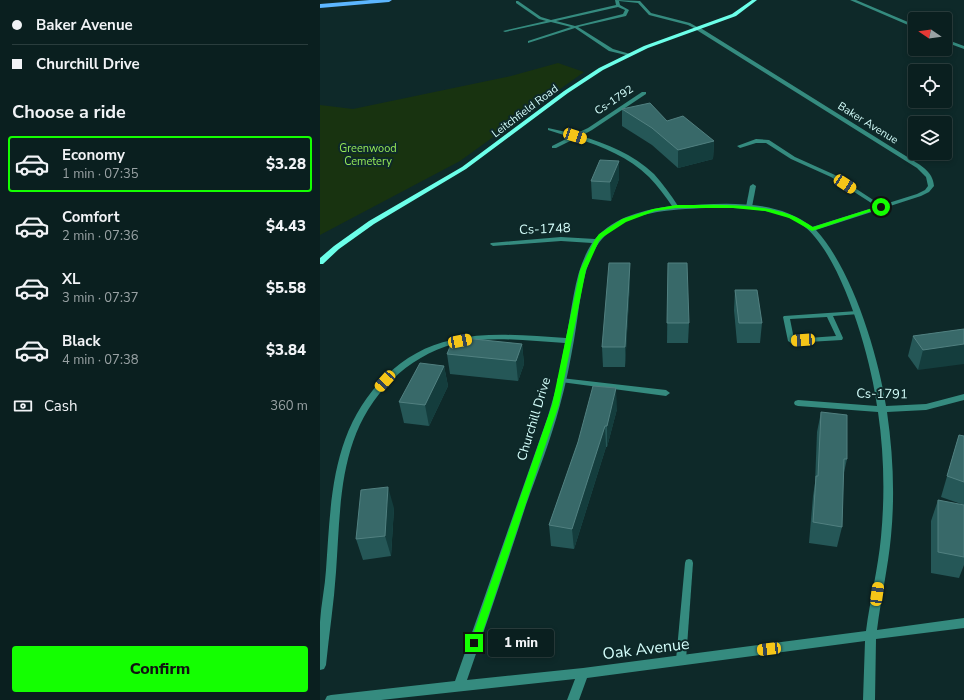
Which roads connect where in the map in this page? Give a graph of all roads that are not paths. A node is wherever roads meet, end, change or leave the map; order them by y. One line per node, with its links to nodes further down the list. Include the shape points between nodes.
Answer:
1 (389, 0): 7 (main road)
2 (618, 0): 5 (lane); 8 (lane)
3 (755, 0): 12 (street, Leitchfield Road, via 734,15)
4 (852, 0): 10 (street)
5 (641, 1): 12 (lane, via 650,14)
6 (517, 2): 9 (lane, via 540,18)
7 (320, 6)
8 (618, 6): 9 (lane); 11 (lane, via 627,10 625,15)
9 (549, 20): 11 (lane); 13 (lane)
10 (908, 24)
11 (575, 27): 14 (lane); 17 (lane, via 611,50)
12 (697, 28): 17 (street, Leitchfield Road); 26 (street, Baker Avenue, via 907,159 927,173 932,180 932,186 923,193)
13 (505, 31)
14 (529, 42)
15 (952, 43): 16 (street)
16 (964, 48)
17 (628, 55): 30 (street, Leitchfield Road, via 580,82 462,169 350,235)
18 (644, 93): 20 (street, Cs-1792)
19 (550, 129): 20 (street)
20 (575, 136): 22 (street, Cs-1792); 24 (street, via 603,145 634,161 651,175)
21 (740, 146): 26 (lane, via 756,141 767,141 793,158 833,176)
22 (554, 147)
23 (753, 186): 25 (lane)
24 (676, 207): 25 (street, Churchill Drive); 28 (street, Churchill Drive, via 654,210 624,221 608,230)
25 (749, 207): 27 (street, Churchill Drive, via 791,217)
26 (881, 207): 27 (street, Baker Avenue)
27 (812, 229): 31 (street, via 834,260)
28 (597, 241): 29 (street, Cs-1748, via 548,239); 33 (street, Churchill Drive, via 583,270)
29 (494, 244)
30 (320, 262)
31 (857, 313): 32 (lane); 38 (street, via 869,348)
32 (829, 314): 32 (lane, via 786,317 791,341 840,338)
33 (570, 341): 34 (street, Churchill Drive); 43 (street, via 498,337 451,343 404,364 379,388 353,429 343,460 336,495 328,604)
34 (562, 380): 35 (lane); 45 (street, Churchill Drive, via 556,405)
35 (666, 393)
36 (964, 397): 38 (street, Cs-1791, via 926,407)
37 (798, 403): 38 (street, Cs-1791)
38 (883, 409): 41 (street, via 888,464 887,524)
39 (689, 563): 42 (lane)
40 (964, 624): 41 (street, Oak Avenue)
41 (871, 636): 42 (street, Oak Avenue); 48 (street)
42 (681, 660): 44 (street, Oak Avenue)
43 (320, 665)
44 (583, 673): 45 (street, Oak Avenue); 47 (street)
45 (460, 687): 46 (street, Oak Avenue)
46 (331, 700)
47 (573, 700)
48 (869, 700)

